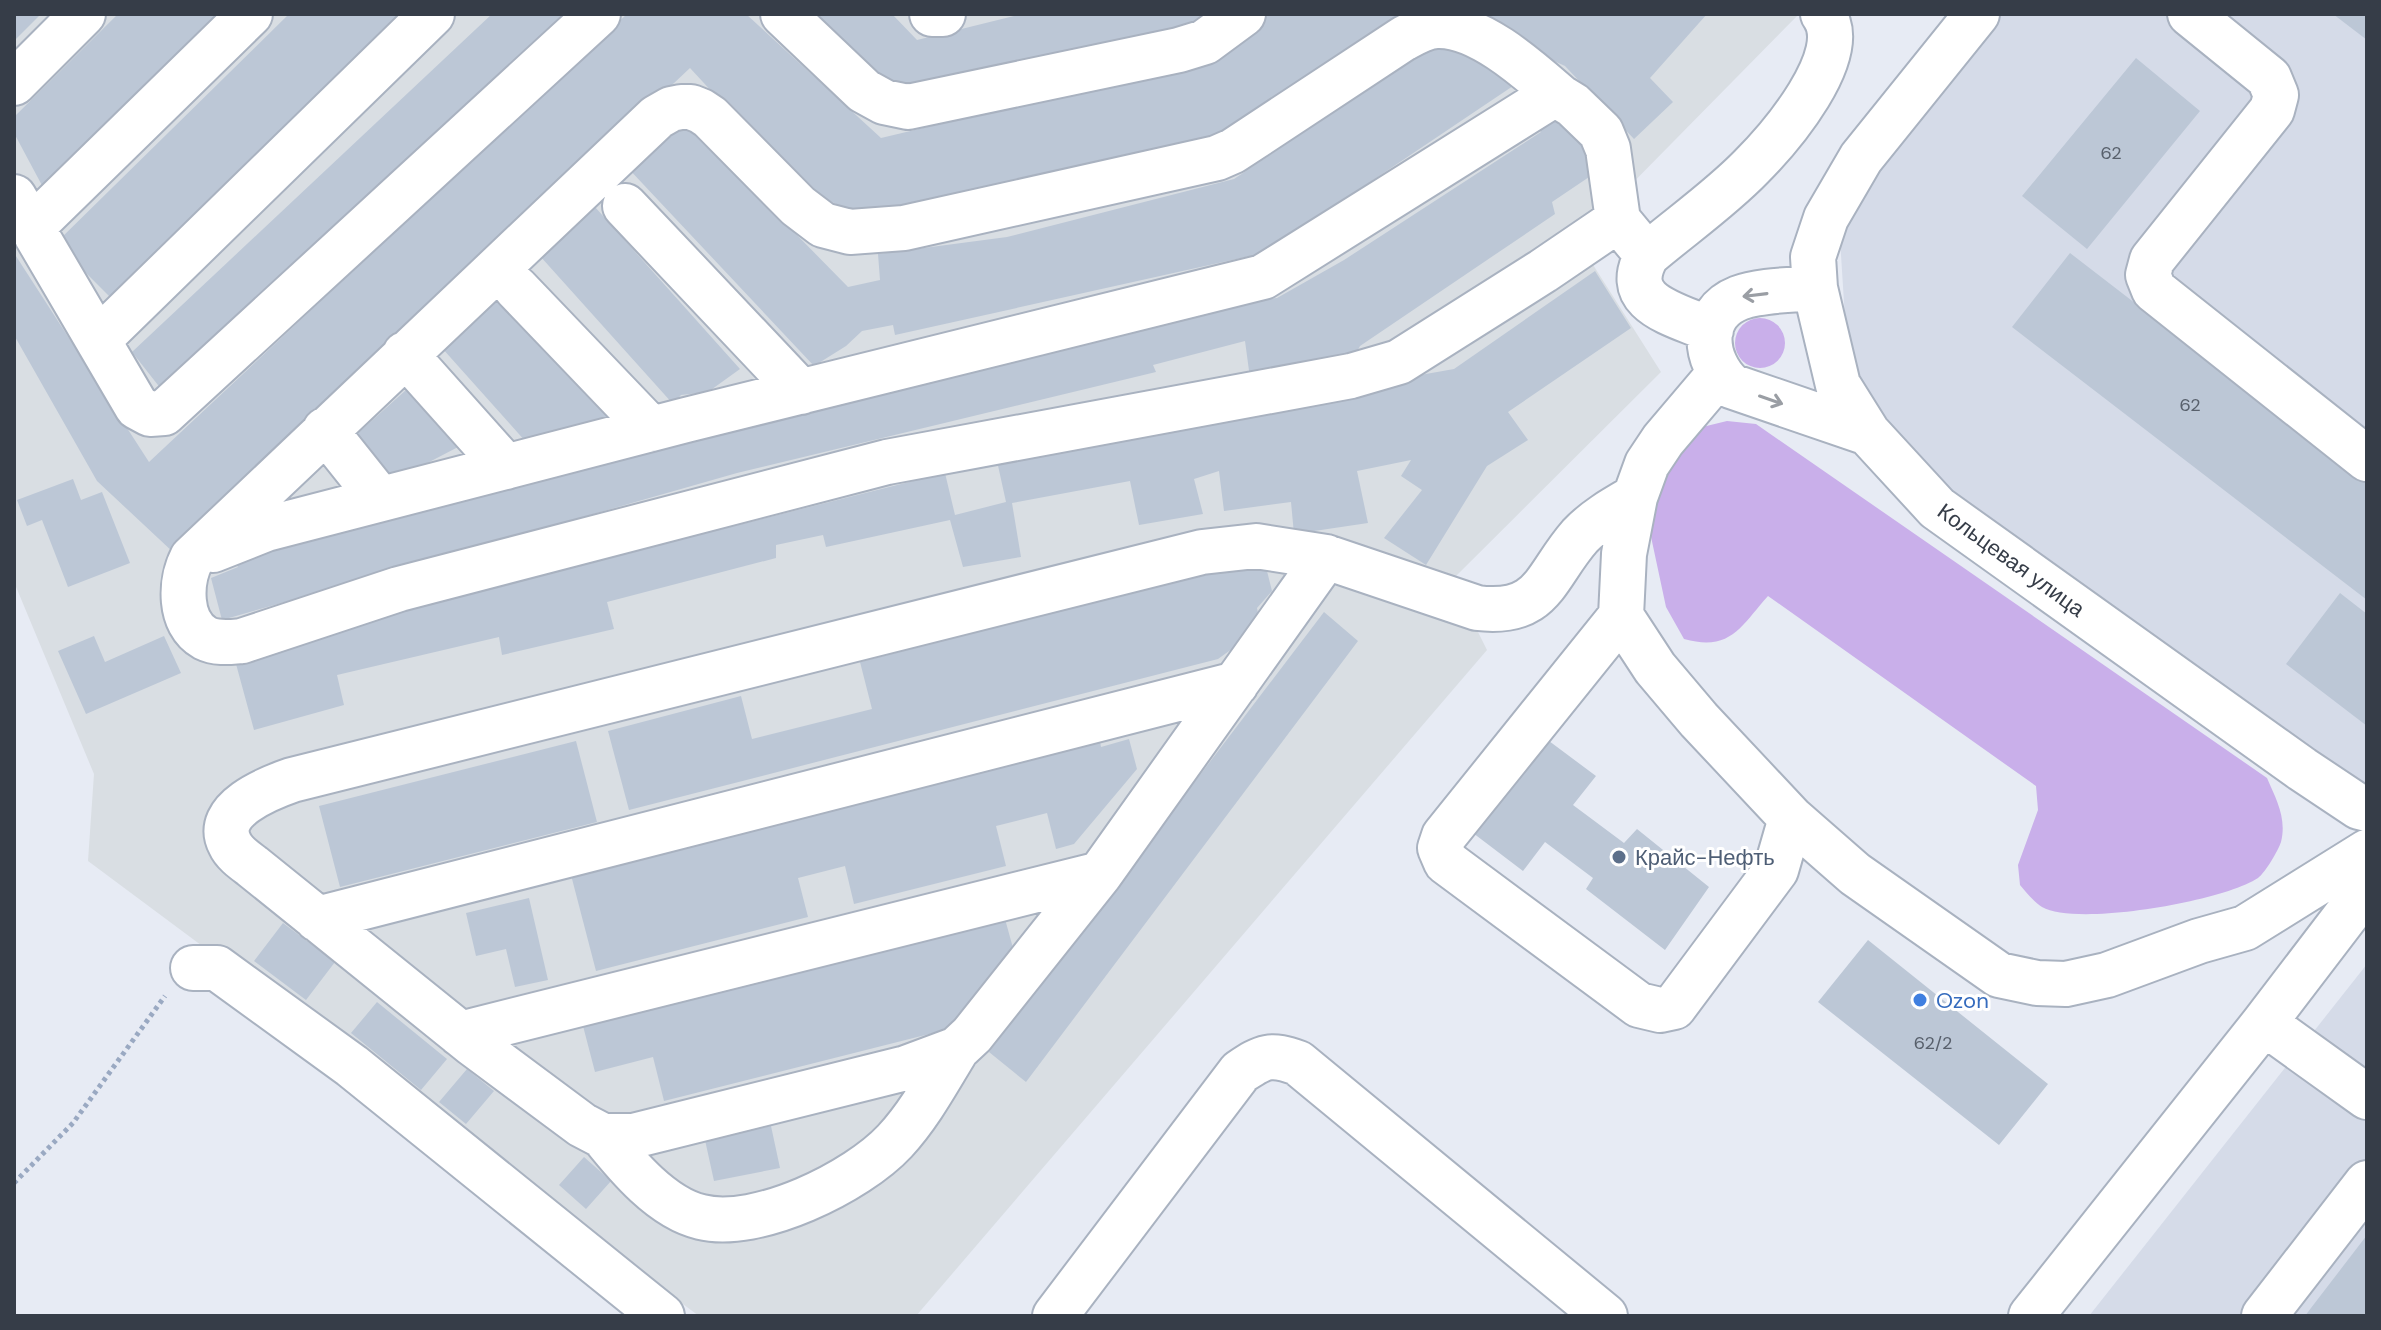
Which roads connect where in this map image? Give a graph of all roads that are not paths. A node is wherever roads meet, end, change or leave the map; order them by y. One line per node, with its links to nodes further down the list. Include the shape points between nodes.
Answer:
1 (83, 14): 12 (street)
2 (250, 14): 15 (street)
3 (432, 14): 21 (street)
4 (598, 14): 21 (street, via 164,413 150,414 137,407)
5 (783, 14): 8 (street, via 864,91 908,107 1179,50 1205,42)
6 (932, 14): 7 (street)
7 (943, 14)
8 (1243, 14)
9 (1823, 14): 17 (street, via 1832,37 1809,97 1751,167)
10 (1977, 14): 19 (street, Кольцевая улица, via 1861,158 1826,218 1813,257)
11 (2190, 14): 28 (street, via 2269,78 2276,95 2272,110 2152,260 2148,275 2154,290)
12 (14, 83)
13 (1560, 97): 16 (street, via 1601,132); 22 (street, via 1499,48 1454,28 1422,29 1217,158 904,228 850,232 823,225 798,206 710,117 691,107 671,109); 24 (street, via 1541,100 1263,277)
14 (625, 206): 24 (street)
15 (22, 213): 21 (street)
16 (1618, 220): 17 (street); 33 (street, via 1399,362 1351,376 887,462 399,589 242,641 221,643 194,628 183,596)
17 (1647, 255): 20 (street, via 1639,269 1641,293 1649,302)
18 (516, 288): 25 (street)
19 (1815, 288): 20 (street, one-way to 20, via 1741,297 1717,316); 27 (street, Кольцевая улица, via 1838,385)
20 (1711, 330): 23 (street, via 1711,360)
21 (98, 340)
22 (405, 354): 26 (street); 29 (street)
23 (1719, 374): 27 (street, one-way to 27, via 1731,386); 30 (street, via 1663,440)
24 (801, 392): 25 (street)
25 (651, 429): 29 (street)
26 (325, 430): 31 (street); 33 (street)
27 (1868, 433): 36 (street, Кольцевая улица, via 1937,508 2302,769)
28 (2367, 459)
29 (506, 467): 31 (street)
30 (1635, 497): 32 (street, via 1602,516 1535,597 1516,607 1477,608); 34 (street, via 1624,554)
31 (380, 499): 33 (street, via 266,529)
32 (1326, 557): 35 (street); 41 (street, via 1256,546 1202,552 283,783 258,793 237,811 227,837 237,854)
33 (192, 558)
34 (1621, 616): 37 (street, via 1655,668); 37 (street, via 1444,836 1440,848 1446,862 1639,1005 1660,1010 1674,1007 1776,870)
35 (1236, 684): 39 (street); 41 (street)
36 (2367, 809)
37 (1791, 818): 38 (street, via 1855,874 1999,975 2037,983 2066,984 2107,975 2245,928)
38 (2367, 852)
39 (1100, 874): 44 (street); 45 (street)
40 (2367, 888): 43 (street)
41 (317, 919): 44 (street)
42 (193, 968): 49 (street, via 217,968 352,1066)
43 (2264, 1023): 46 (street); 52 (street)
44 (460, 1034): 47 (street)
45 (957, 1049): 47 (street, via 906,1068 633,1136); 47 (street, via 894,1142 860,1170 827,1190 754,1216 699,1217 664,1199)
46 (2367, 1097)
47 (603, 1136)
48 (2367, 1183): 53 (street)
49 (662, 1316)
50 (1055, 1316): 51 (street, via 1240,1072 1265,1056 1298,1063)
51 (1605, 1316)
52 (2031, 1316)
53 (2264, 1316)

